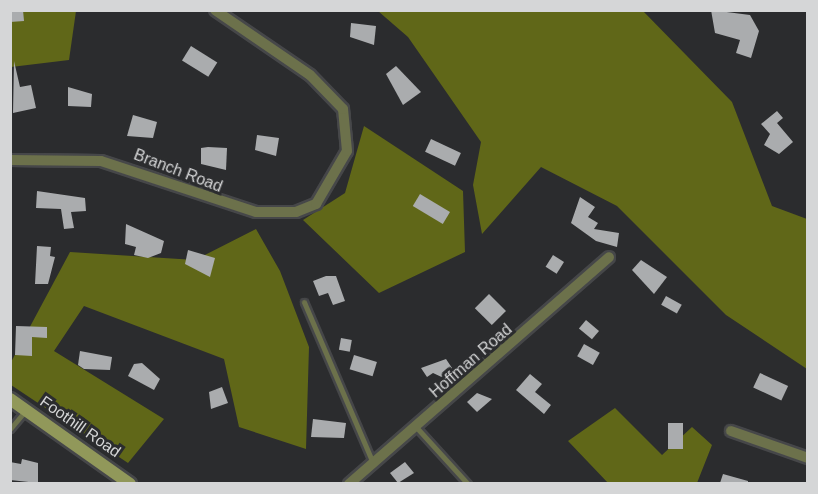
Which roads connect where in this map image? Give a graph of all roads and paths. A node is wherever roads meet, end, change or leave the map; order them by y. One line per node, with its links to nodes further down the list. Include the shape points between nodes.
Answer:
1 (215, 10): 2 (street, Branch Road, via 310,75 343,109 347,151 316,204 296,212 256,212 101,161)
2 (10, 160)
3 (609, 257): 7 (street, Hoffman Road)
4 (304, 302): 11 (lane)
5 (10, 399): 6 (street, Foothill Road)
6 (26, 410): 8 (lane); 12 (street, Foothill Road)
7 (417, 428): 11 (street, Hoffman Road); 14 (lane)
8 (10, 429)
9 (731, 430): 10 (street)
10 (807, 458)
11 (374, 465): 13 (street, Hoffman Road)
12 (130, 483)
13 (349, 483)
14 (468, 483)

